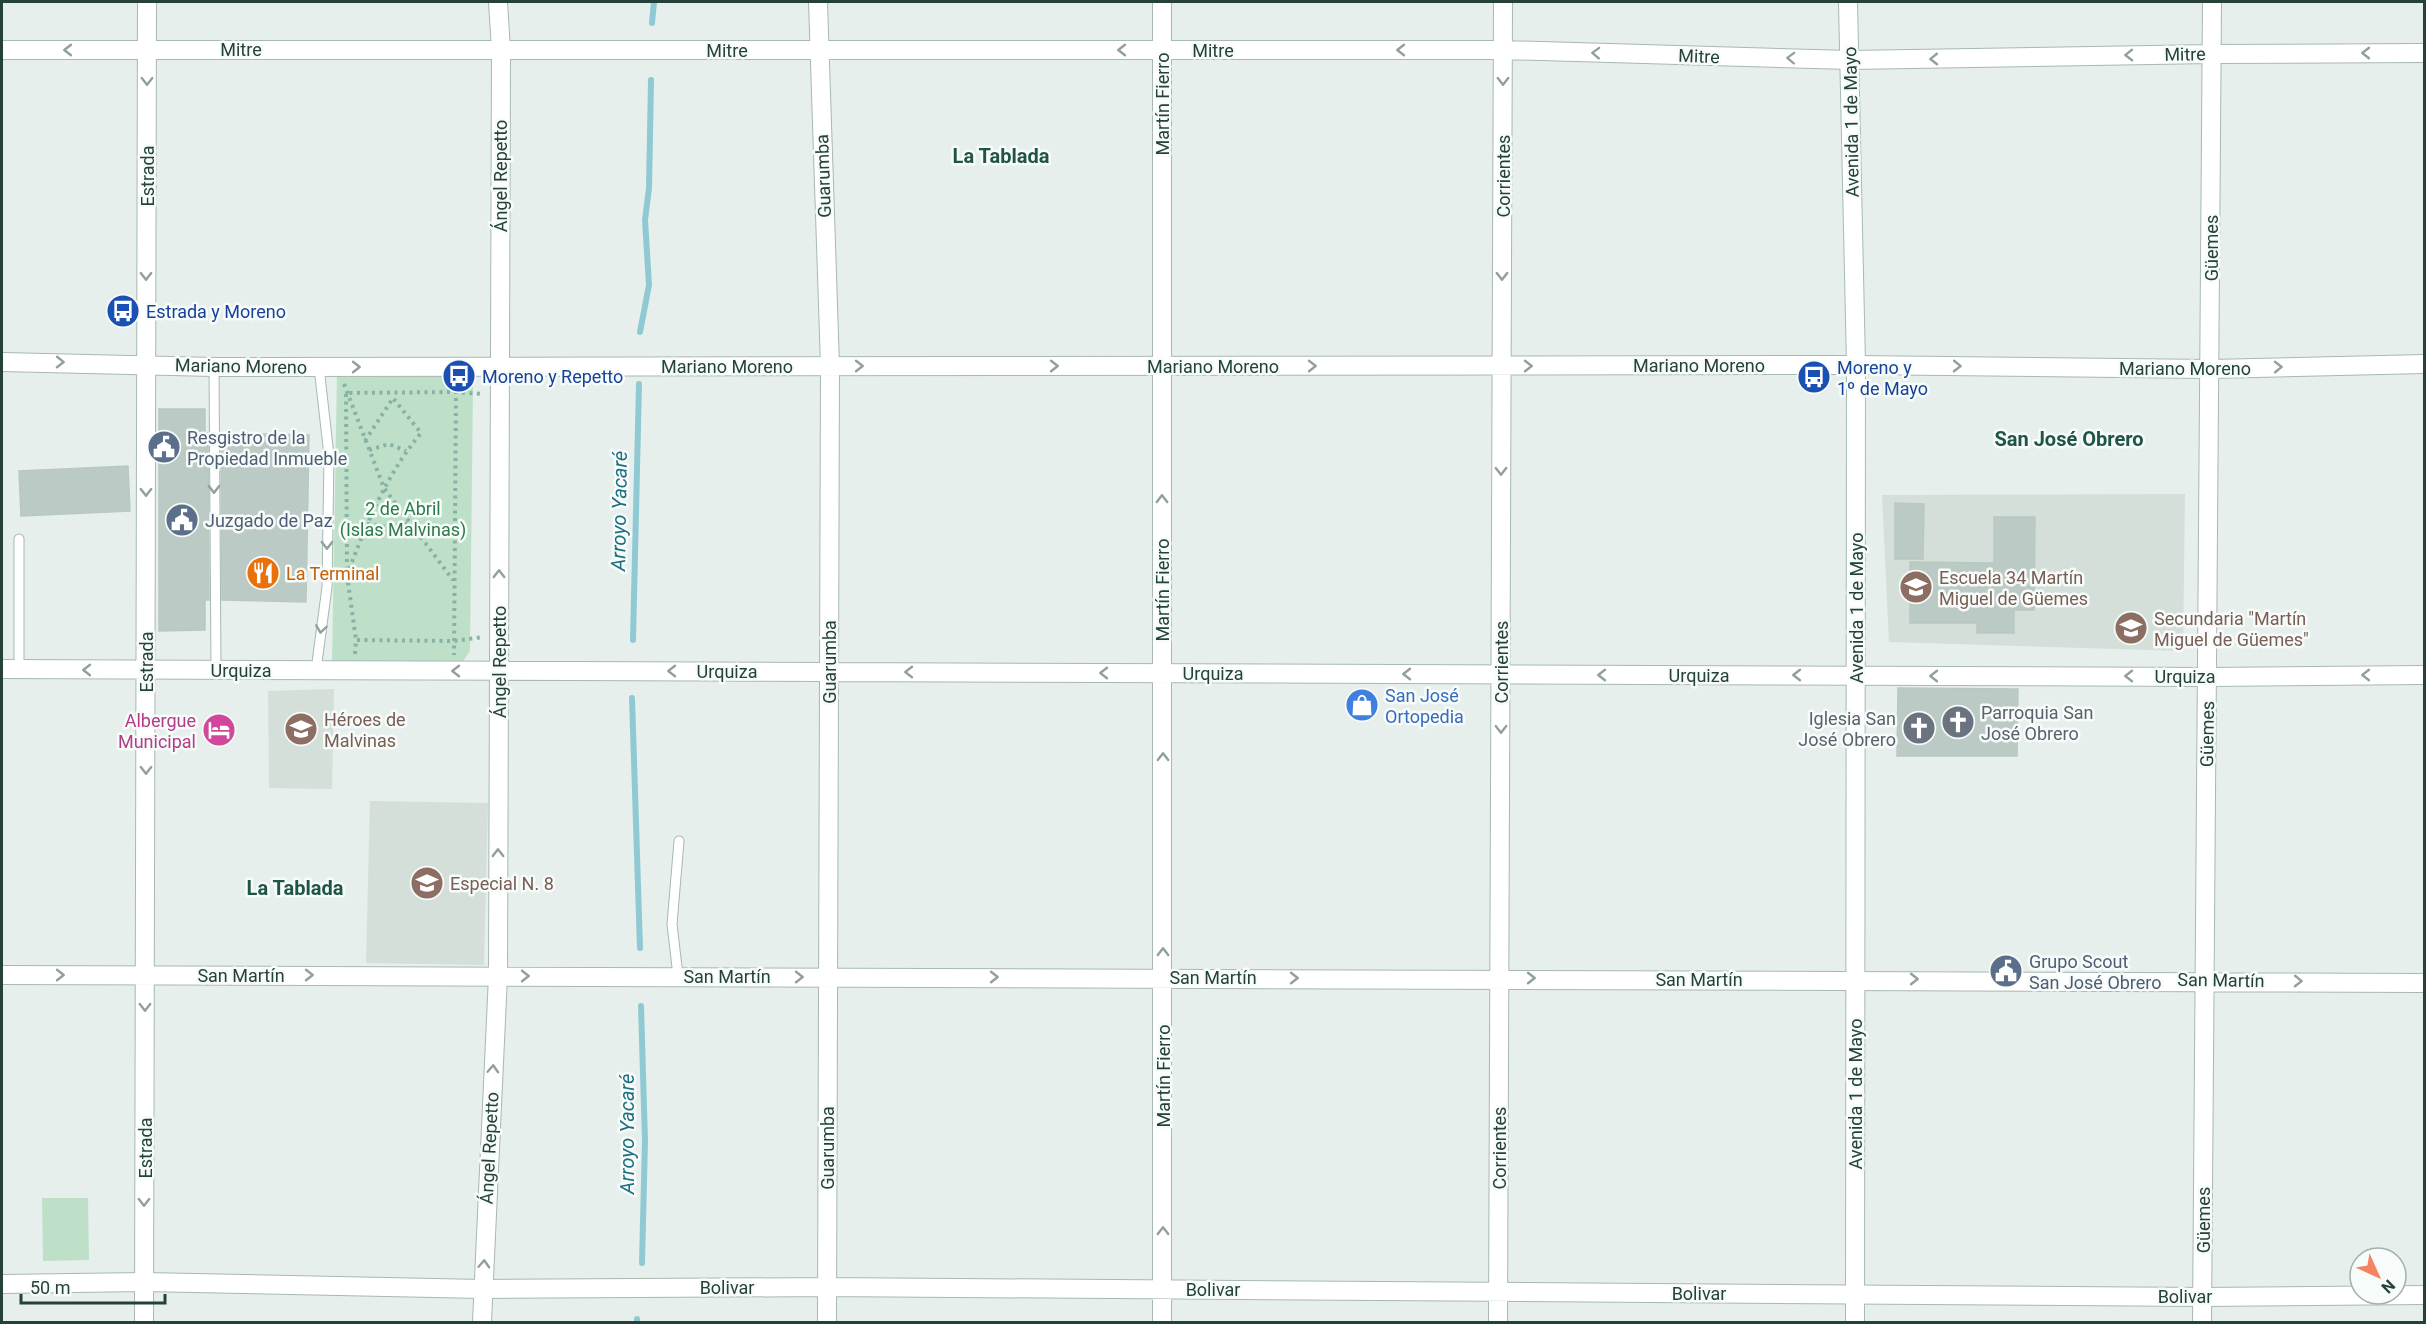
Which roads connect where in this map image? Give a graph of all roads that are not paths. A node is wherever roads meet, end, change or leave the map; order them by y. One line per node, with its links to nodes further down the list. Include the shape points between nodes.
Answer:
1 (147, 2): 8 (street, Estrada)
2 (498, 2): 10 (street, Ángel Repetto)
3 (818, 2): 13 (street, Guarumba)
4 (1162, 2): 11 (street, Martín Fierro)
5 (1503, 2): 12 (street, Corrientes)
6 (1848, 2): 16 (street, Avenida 1 de Mayo)
7 (2212, 2): 15 (street, Güemes)
8 (147, 49): 9 (street, Mitre, one-way to 9); 10 (street, Mitre); 18 (street, Estrada, one-way to 18)
9 (2, 50)
10 (501, 50): 13 (street, Mitre); 26 (street, Ángel Repetto)
11 (1162, 50): 12 (street, Mitre, one-way to 11); 13 (street, Mitre, one-way to 13); 22 (street, Martín Fierro)
12 (1503, 50): 16 (street, Mitre, one-way to 12); 23 (street, Corrientes, one-way to 23)
13 (818, 51): 21 (street, Guarumba)
14 (2424, 53): 15 (street, Mitre, one-way to 15)
15 (2212, 54): 16 (street, Mitre, one-way to 16); 27 (street, Güemes)
16 (1850, 60): 20 (street, Avenida 1 de Mayo)
17 (2, 362): 18 (street, Mariano Moreno, one-way to 18)
18 (146, 363): 24 (street, Mariano Moreno); 30 (street, Estrada, one-way to 30)
19 (2424, 364): 27 (street, Mariano Moreno, one-way to 19)
20 (1857, 365): 23 (street, Mariano Moreno, one-way to 20); 27 (street, Mariano Moreno, one-way to 27); 37 (street, Avenida 1 de Mayo)
21 (830, 366): 22 (street, Mariano Moreno, one-way to 22); 26 (street, Mariano Moreno); 34 (street, Guarumba)
22 (1162, 366): 23 (street, Mariano Moreno, one-way to 23); 35 (street, Martín Fierro, one-way to 22)
23 (1502, 366): 36 (street, Corrientes, one-way to 36)
24 (214, 367): 25 (street, Mariano Moreno); 31 (lane, one-way to 31)
25 (319, 367): 26 (street, Mariano Moreno, one-way to 26); 32 (lane, one-way to 32, via 329,456 327,587)
26 (500, 367): 33 (street, Ángel Repetto, one-way to 26)
27 (2211, 369): 39 (street, Güemes)
28 (20, 539): 29 (lane)
29 (10, 669): 30 (street, Urquiza, one-way to 29)
30 (146, 670): 31 (street, Urquiza); 42 (street, Estrada, one-way to 42)
31 (216, 670): 32 (street, Urquiza)
32 (316, 670): 33 (street, Urquiza, one-way to 32)
33 (498, 671): 34 (street, Urquiza, one-way to 33); 43 (street, Ángel Repetto, one-way to 33)
34 (829, 672): 35 (street, Urquiza, one-way to 34); 45 (street, Guarumba)
35 (1162, 673): 36 (street, Urquiza, one-way to 35); 46 (street, Martín Fierro, one-way to 35)
36 (1501, 674): 37 (street, Urquiza, one-way to 36); 47 (street, Corrientes, one-way to 47)
37 (1856, 675): 39 (street, Urquiza, one-way to 37); 48 (street, Avenida 1 de Mayo)
38 (2424, 675): 39 (street, Urquiza, one-way to 39)
39 (2208, 677): 49 (street, Güemes)
40 (679, 841): 44 (lane, via 672,924)
41 (2, 975): 42 (street, San Martín, one-way to 42)
42 (146, 975): 43 (street, San Martín, one-way to 43); 51 (street, Estrada, one-way to 51)
43 (498, 976): 44 (street, San Martín, one-way to 44); 54 (street, Ángel Repetto, one-way to 43)
44 (678, 976): 45 (street, San Martín, one-way to 45)
45 (828, 976): 46 (street, San Martín, one-way to 46); 53 (street, Guarumba)
46 (1163, 977): 47 (street, San Martín, one-way to 47); 55 (street, Martín Fierro, one-way to 46)
47 (1500, 978): 48 (street, San Martín, one-way to 48); 56 (street, Corrientes)
48 (1855, 979): 49 (street, San Martín, one-way to 49); 57 (street, Avenida 1 de Mayo)
49 (2205, 980): 50 (street, San Martín, one-way to 50); 59 (street, Güemes)
50 (2424, 982)
51 (144, 1282): 52 (street, Bolivar); 54 (street, Bolivar); 60 (street, Estrada)
52 (2, 1284)
53 (827, 1287): 54 (street, Bolivar); 55 (street, Bolivar); 62 (street, Guarumba)
54 (482, 1289): 61 (street, Ángel Repetto)
55 (1163, 1289): 56 (street, Bolivar); 63 (street, Martín Fierro)
56 (1499, 1292): 57 (street, Bolivar); 64 (street, Corrientes)
57 (1855, 1294): 59 (street, Bolivar); 65 (street, Avenida 1 de Mayo)
58 (2424, 1295): 59 (street, Bolivar)
59 (2202, 1297): 66 (street, Güemes)
60 (144, 1323)
61 (482, 1323)
62 (827, 1323)
63 (1162, 1323)
64 (1498, 1323)
65 (1854, 1323)
66 (2202, 1323)

